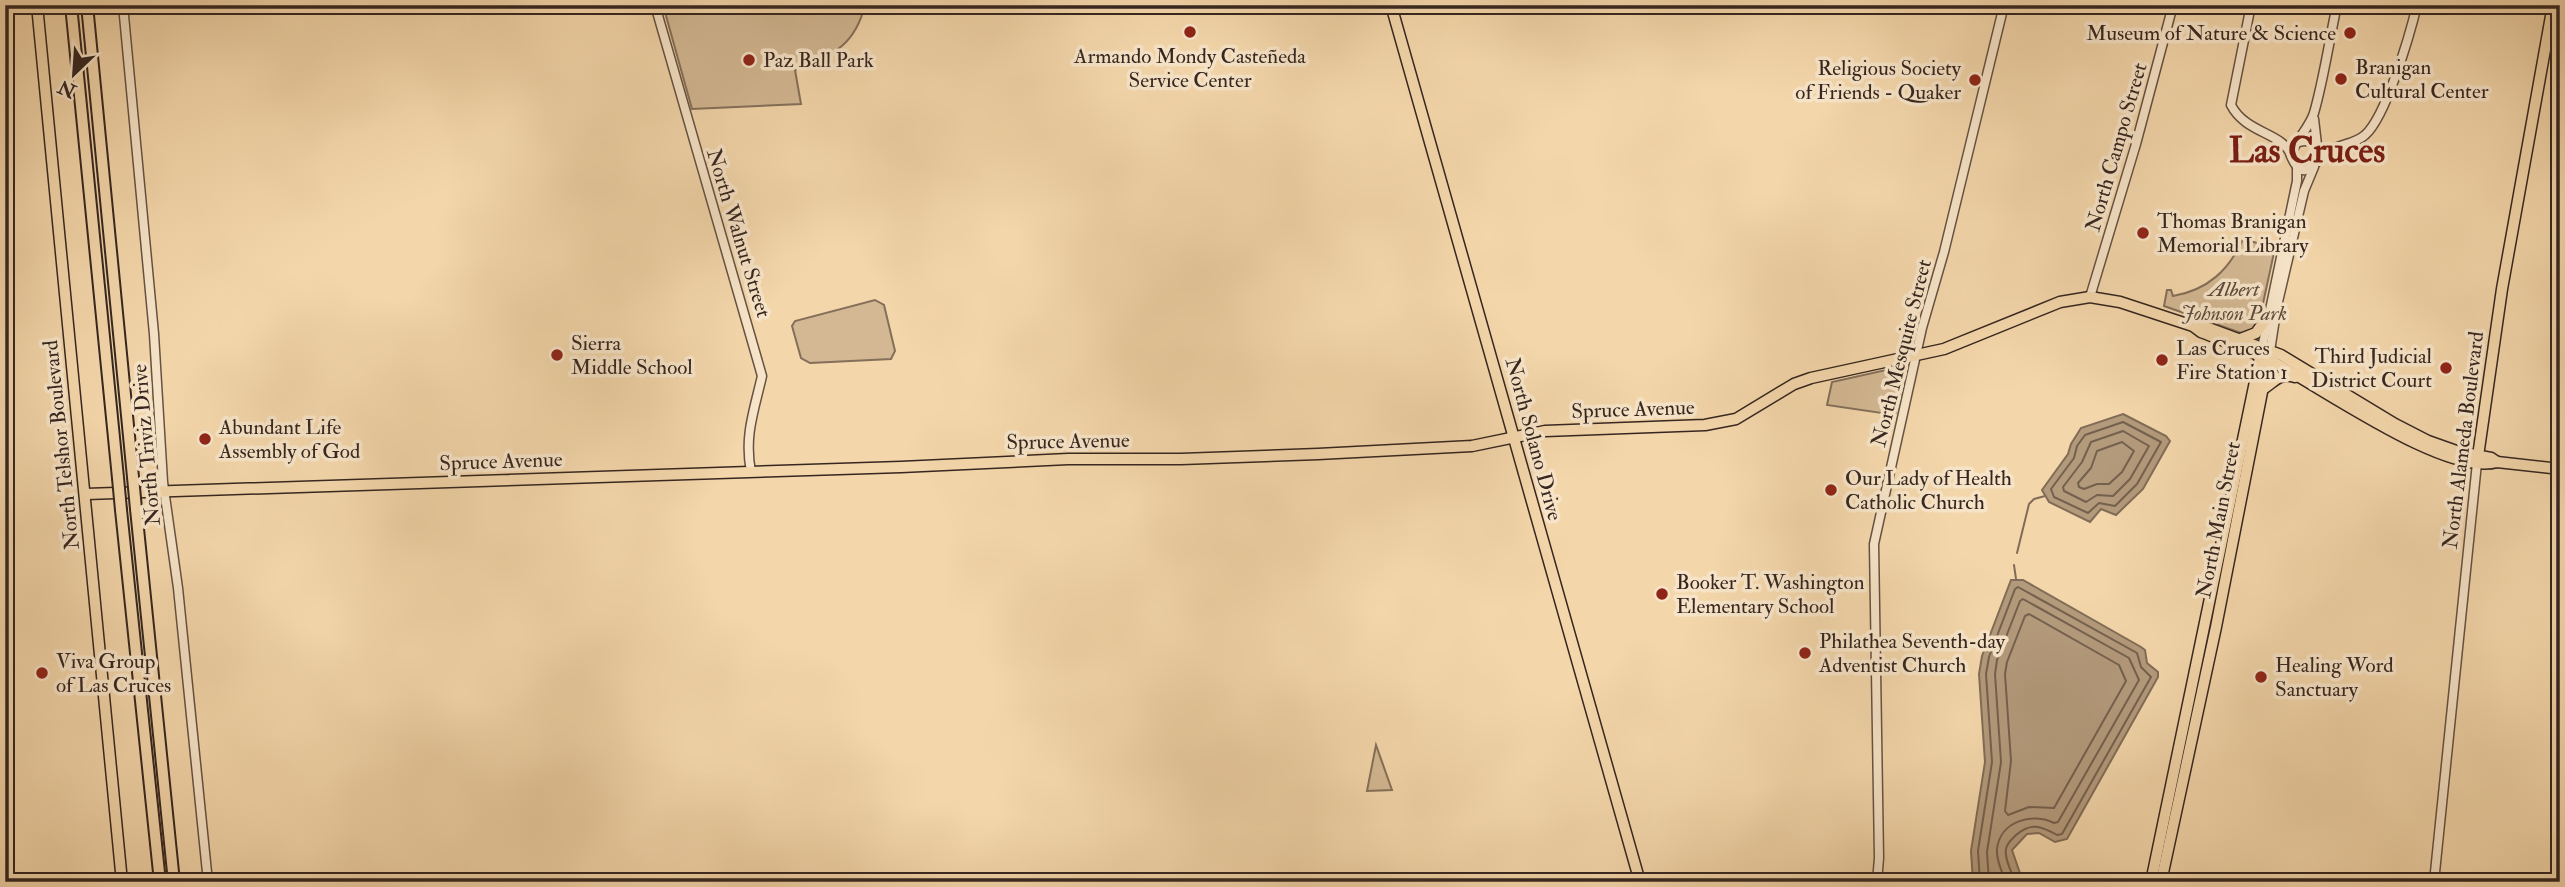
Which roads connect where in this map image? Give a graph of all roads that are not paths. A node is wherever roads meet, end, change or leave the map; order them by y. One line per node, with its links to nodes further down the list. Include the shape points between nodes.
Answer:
1 (37, 5): 34 (main road, North Telshor Boulevard)
2 (71, 5): 36 (highway, bridge)
3 (87, 5): 37 (highway, bridge)
4 (123, 5): 33 (street, North Triviz Drive, via 155,334)
5 (655, 5): 32 (street, North Walnut Street, via 762,376 746,450)
6 (1391, 5): 29 (main road, North Solano Drive)
7 (2004, 5): 26 (street, North Mesquite Street)
8 (2173, 5): 21 (street, North Campo Street)
9 (2251, 5): 13 (street)
10 (2337, 5): 14 (street)
11 (2417, 5): 15 (street, via 2386,102)
12 (2553, 5): 30 (main road, North Alameda Boulevard)
13 (2233, 94): 16 (street, via 2240,113 2251,124); 18 (street, via 2231,105 2236,114 2285,145)
14 (2314, 113): 16 (street); 17 (street)
15 (2372, 126): 17 (street, via 2348,142); 19 (street, via 2362,138 2329,151)
16 (2298, 143): 17 (street); 18 (street)
17 (2318, 146): 19 (street)
18 (2291, 156): 20 (street)
19 (2316, 165): 20 (street); 25 (street, North Main Street, via 2304,191)
20 (2297, 166): 22 (street, North Main Street)
21 (2091, 297): 23 (main road); 26 (main road, Spruce Avenue, via 2060,302 1944,349)
22 (2268, 316): 24 (main road, via 2256,333); 25 (street, North Main Street)
23 (2193, 326): 24 (main road); 25 (main road)
24 (2238, 340): 25 (main road)
25 (2266, 354): 27 (main road); 28 (main road, North Main Street); 30 (main road, via 2281,355 2407,430); 41 (main road, North Main Street)
26 (1915, 355): 29 (main road, Spruce Avenue, via 1811,377 1736,419 1705,425 1545,431); 40 (street, North Mesquite Street, via 1874,544)
27 (2302, 379): 28 (main road, via 2276,377); 30 (main road, via 2420,445 2444,455)
28 (2263, 389): 42 (main road, North Main Street)
29 (1515, 438): 32 (main road, Spruce Avenue, via 1472,446 1318,454); 39 (main road, North Solano Drive)
30 (2477, 460): 31 (main road); 43 (street, North Alameda Boulevard)
31 (2560, 469)
32 (751, 472): 33 (main road, Spruce Avenue)
33 (165, 492): 34 (main road, Spruce Avenue); 38 (street, North Triviz Drive)
34 (86, 494): 35 (main road, North Telshor Boulevard)
35 (122, 882)
36 (160, 882)
37 (174, 882)
38 (208, 882)
39 (1640, 882)
40 (1877, 882)
41 (2151, 882)
42 (2161, 882)
43 (2434, 882)

